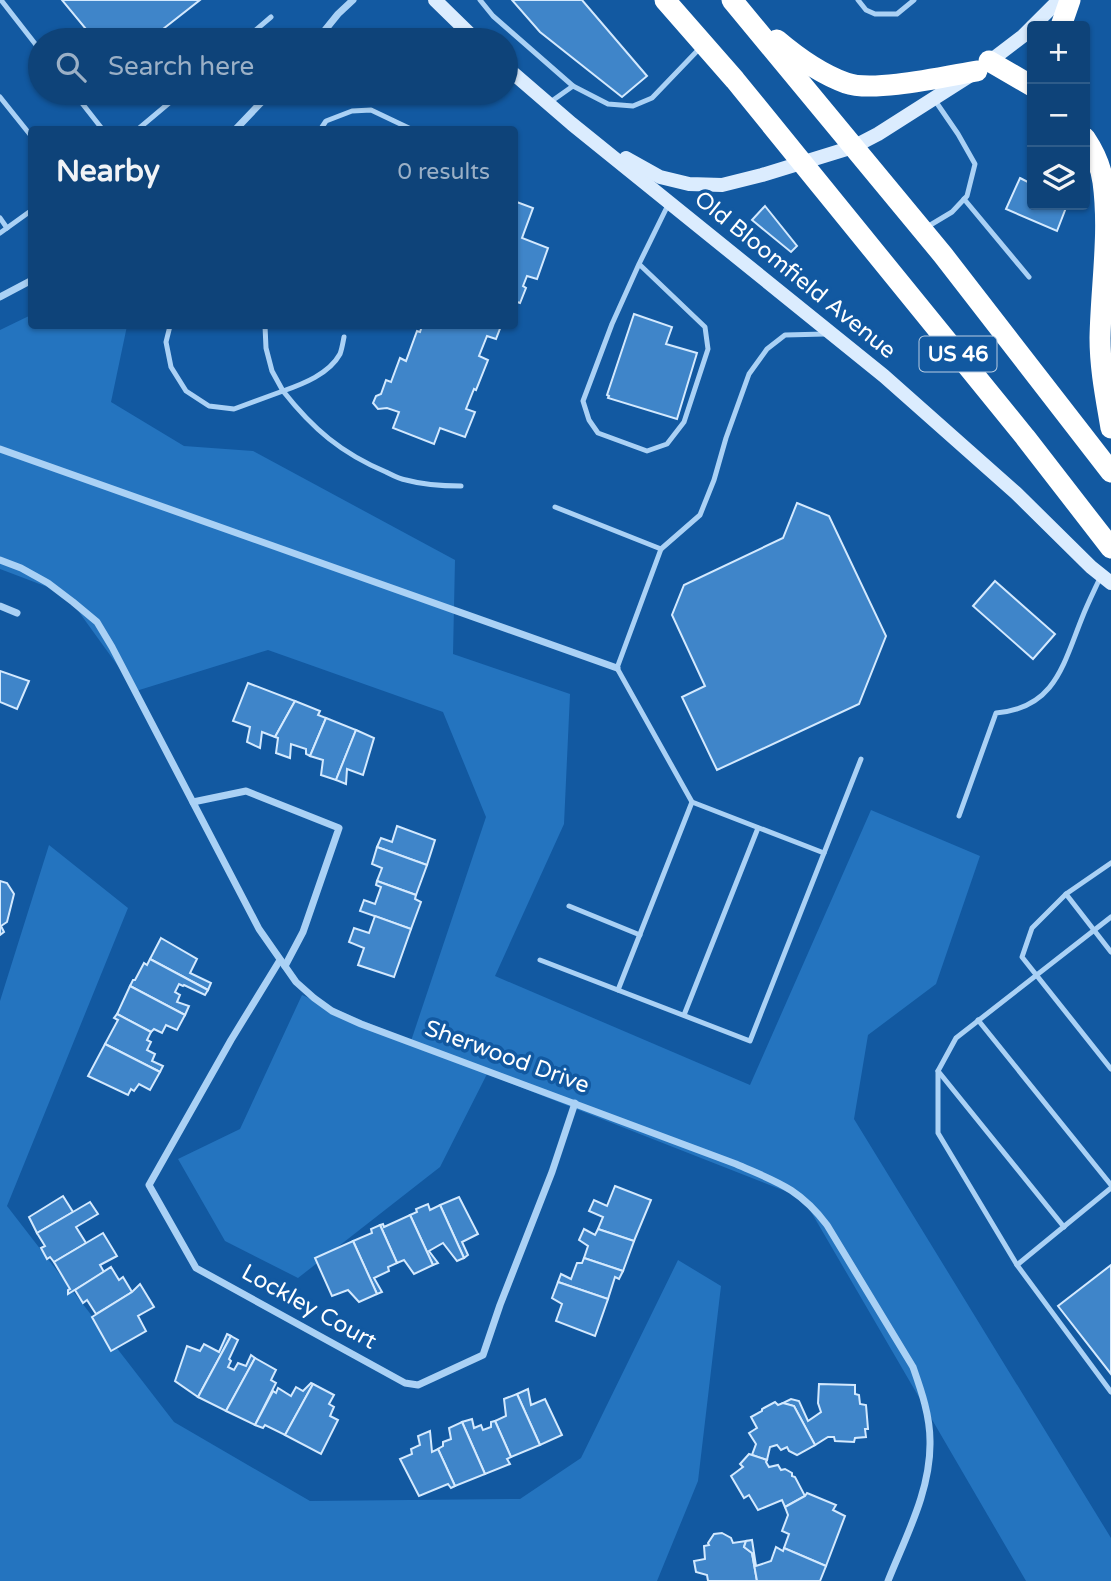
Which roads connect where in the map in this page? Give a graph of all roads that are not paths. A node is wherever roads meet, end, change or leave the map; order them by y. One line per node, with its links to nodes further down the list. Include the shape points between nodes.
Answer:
1 (1, 0): 19 (lane)
2 (353, 0): 15 (street)
3 (435, 0): 16 (main road)
4 (480, 0): 17 (lane)
5 (665, 0): 21 (highway, US 46)
6 (858, 0): 7 (lane, via 876,14 897,14)
7 (914, 0)
8 (1059, 0): 12 (main road)
9 (1070, 0): 13 (highway)
10 (737, 6): 22 (highway, via 796,56 849,85 882,86); 40 (highway, US 46)
11 (271, 17): 14 (lane)
12 (1037, 21)
13 (1063, 21)
14 (258, 28)
15 (327, 28)
16 (464, 28)
17 (507, 28)
18 (1027, 32): 22 (main road)
19 (28, 35)
20 (518, 38): 25 (lane)
21 (704, 44): 25 (lane, via 652,98 633,106 608,104); 41 (highway, US 46)
22 (983, 66): 24 (highway); 27 (main road)
23 (518, 77): 28 (main road, Old Bloomfield Avenue)
24 (1027, 84)
25 (573, 86): 28 (lane)
26 (0, 97): 38 (lane)
27 (934, 99): 40 (main road); 42 (lane, via 975,164)
28 (549, 104): 32 (main road, Old Bloomfield Avenue)
29 (83, 105): 33 (lane)
30 (167, 105): 34 (lane)
31 (259, 105): 35 (street)
32 (572, 124): 41 (main road, via 646,170 689,184 722,185); 43 (main road, Old Bloomfield Avenue)
33 (100, 126)
34 (143, 126)
35 (239, 126)
36 (323, 126): 37 (lane, via 352,111 371,110)
37 (405, 126)
38 (28, 132)
39 (1090, 146): 58 (highway, via 1103,179 1100,338)
40 (853, 147): 41 (main road); 47 (highway, US 46)
41 (802, 163): 63 (highway, US 46)
42 (964, 198): 47 (lane, via 952,212); 50 (lane)
43 (669, 202): 49 (lane); 55 (main road, Old Bloomfield Avenue)
44 (28, 213): 46 (lane)
45 (0, 218): 46 (lane)
46 (7, 228): 48 (lane)
47 (923, 230): 60 (highway, US 46)
48 (0, 233)
49 (639, 264): 49 (lane, via 583,401 598,433 646,451 667,444 684,422 708,349 705,327)
50 (1029, 277)
51 (28, 282): 52 (street)
52 (0, 297)
53 (169, 329): 57 (lane, via 166,342 170,367 186,391 209,406 234,409)
54 (265, 329): 57 (lane, via 272,371)
55 (832, 334): 64 (lane, via 785,335 767,349 749,374 700,515); 66 (main road, Old Bloomfield Avenue, via 986,466)
56 (344, 337): 57 (lane, via 339,354 324,371)
57 (284, 391): 61 (lane, via 330,441 364,463 405,480)
58 (1111, 428)
59 (0, 449): 69 (street)
60 (1111, 472)
61 (461, 486)
62 (555, 507): 64 (lane)
63 (1111, 548)
64 (661, 549): 69 (lane)
65 (0, 560): 71 (street, Sherwood Drive, via 48,583 97,622)
66 (1106, 579): 73 (lane, via 1049,690 1036,702 996,713)
67 (0, 606): 68 (street)
68 (17, 613)
69 (617, 668): 72 (lane)
70 (861, 759): 75 (lane)
71 (193, 802): 84 (street, Sherwood Drive, via 259,929); 84 (street, via 246,791 339,828 303,932)
72 (692, 802): 74 (lane); 81 (lane)
73 (959, 816)
74 (758, 828): 75 (lane); 87 (lane)
75 (824, 853): 87 (lane, via 750,1041)
76 (1111, 863): 77 (lane)
77 (1066, 894): 80 (lane); 85 (lane, via 1032,928 1022,957)
78 (569, 906): 81 (lane)
79 (1111, 917): 80 (lane)
80 (1094, 930): 82 (lane); 85 (lane)
81 (640, 934): 86 (lane)
82 (1111, 952)
83 (540, 960): 86 (lane)
84 (283, 963): 91 (street, Sherwood Drive, via 296,982 332,1011); 91 (street, Lockley Court, via 231,1040 149,1185 196,1268 405,1383 418,1385 484,1355)
85 (1036, 975): 88 (lane); 89 (lane)
86 (618, 990): 87 (lane)
87 (684, 1015)
88 (978, 1020): 90 (lane, via 956,1038); 92 (lane)
89 (1111, 1069)
90 (938, 1071): 93 (lane); 94 (lane, via 938,1133)
91 (575, 1103): 96 (street, Sherwood Drive, via 782,1184 814,1208 827,1225 913,1367 927,1415 929,1465 923,1495)
92 (1111, 1187): 93 (lane)
93 (1064, 1227): 94 (lane)
94 (1017, 1265): 95 (lane)
95 (1111, 1392)
96 (888, 1581)

